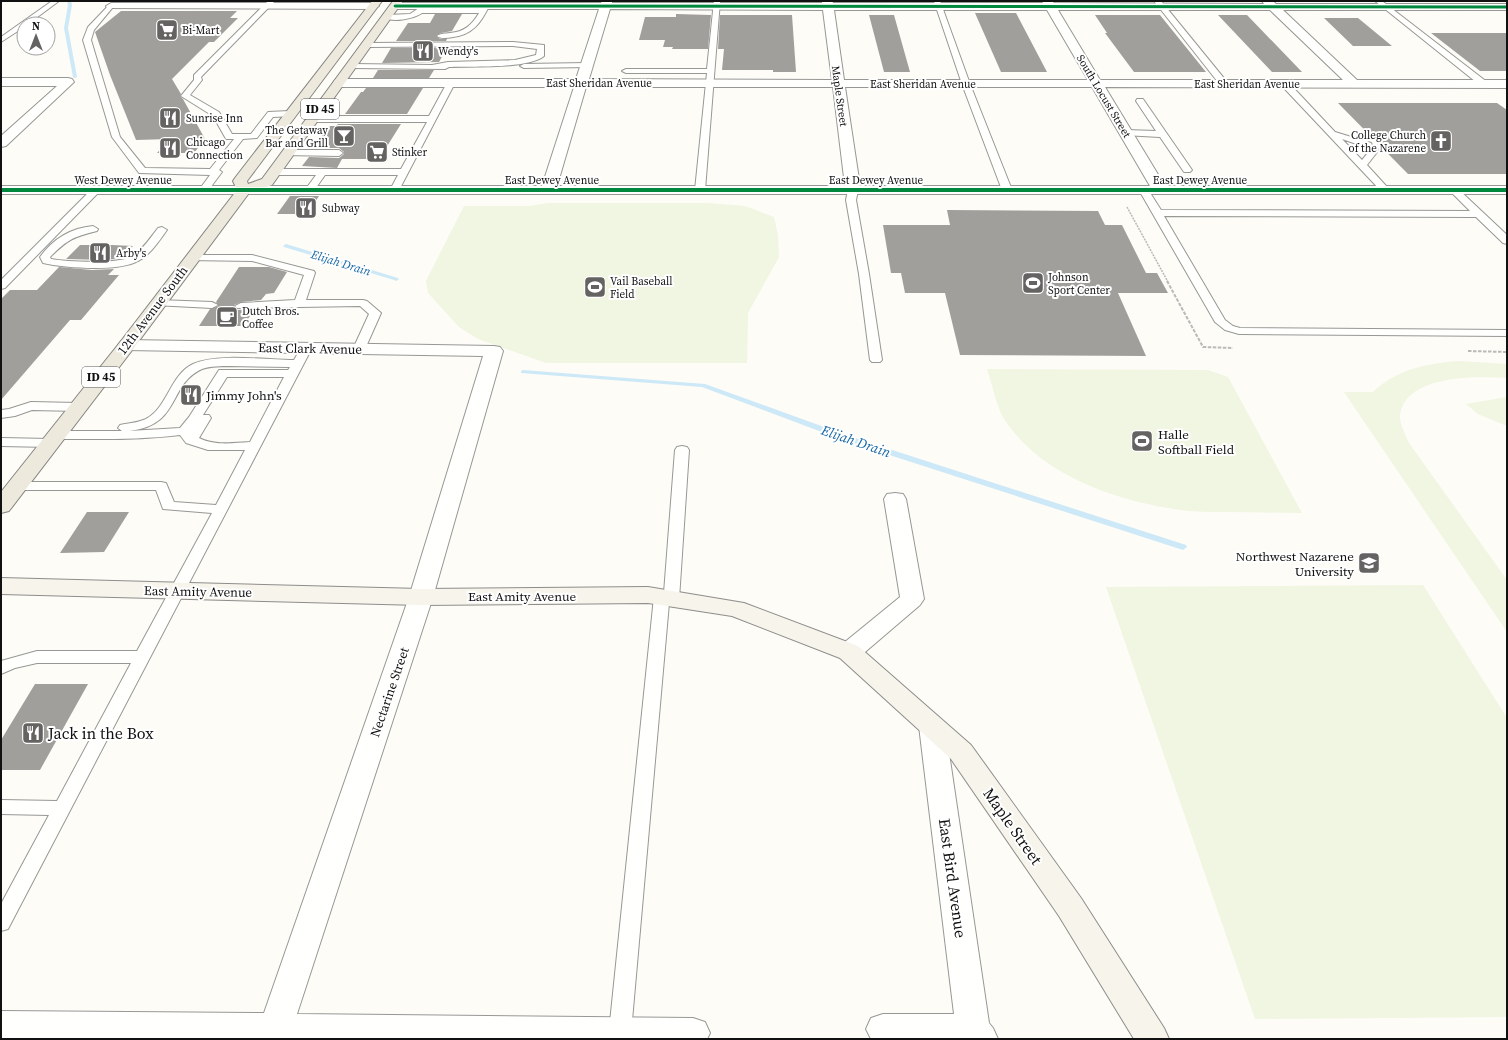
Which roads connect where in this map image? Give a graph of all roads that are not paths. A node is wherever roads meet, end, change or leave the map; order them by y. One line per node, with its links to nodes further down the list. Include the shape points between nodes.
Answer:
1 (56, 1): 23 (lane)
2 (164, 3): 3 (street); 15 (street)
3 (270, 3): 4 (street); 49 (lane, via 196,77 198,80 185,96 216,114 229,137)
4 (376, 3): 20 (main road, ID 45)
5 (393, 3): 17 (street); 19 (main road, ID 45)
6 (606, 4): 7 (street); 16 (street); 24 (street)
7 (717, 4): 8 (street); 28 (lane)
8 (827, 4): 9 (street); 34 (street, Maple Street)
9 (938, 4): 10 (street); 35 (lane)
10 (1048, 4): 11 (street); 36 (street, South Locust Street)
11 (1159, 4): 12 (street); 37 (lane)
12 (1270, 4): 13 (street); 39 (street)
13 (1382, 4): 14 (street); 40 (lane)
14 (1497, 5): 18 (street)
15 (111, 6): 55 (lane, via 91,28 88,40 116,137 142,171)
16 (490, 6): 17 (street); 21 (lane, via 472,29 464,34)
17 (423, 9): 19 (lane, via 410,16)
18 (1507, 13)
19 (387, 17): 22 (main road, ID 45)
20 (356, 29): 29 (main road, via 359,38 332,74); 33 (main road, ID 45)
21 (431, 36)
22 (375, 38): 25 (main road, ID 45); 26 (lane, via 542,47 540,56 530,60)
23 (1, 40)
24 (587, 65): 26 (lane); 32 (street)
25 (352, 66): 26 (lane); 29 (main road, ID 45)
26 (436, 66)
27 (626, 71): 28 (lane)
28 (710, 77): 32 (street, East Sheridan Avenue); 34 (street, East Sheridan Avenue); 66 (lane)
29 (340, 81): 31 (street, East Sheridan Avenue); 44 (main road, ID 45)
30 (1, 82): 50 (street, via 68,82)
31 (451, 83): 32 (street, East Sheridan Avenue); 45 (lane)
32 (581, 83): 65 (street)
33 (314, 84): 43 (main road, ID 45); 44 (main road, via 319,86 320,90 304,114 306,118)
34 (838, 84): 35 (street, East Sheridan Avenue); 67 (street, Maple Street)
35 (966, 84): 36 (street, East Sheridan Avenue); 68 (lane)
36 (1096, 84): 37 (street, East Sheridan Avenue); 46 (street, South Locust Street)
37 (1224, 84): 38 (street, East Sheridan Avenue)
38 (1285, 84): 39 (street, East Sheridan Avenue); 48 (lane)
39 (1354, 84): 40 (street, East Sheridan Avenue)
40 (1484, 84): 41 (street, East Sheridan Avenue)
41 (1507, 84)
42 (1140, 101): 47 (lane)
43 (290, 114): 49 (lane, via 271,114 254,136); 62 (main road, ID 45, via 240,181)
44 (312, 119): 45 (lane); 51 (main road, ID 45)
45 (432, 119): 58 (lane)
46 (1126, 133): 47 (lane); 70 (street, South Locust Street)
47 (1162, 134): 54 (lane)
48 (1333, 134): 53 (lane); 53 (lane, via 1371,148)
49 (241, 136): 55 (lane)
50 (1, 142)
51 (288, 152): 52 (lane); 56 (main road, ID 45)
52 (339, 153)
53 (1362, 165): 71 (lane)
54 (1187, 170)
55 (212, 172): 61 (lane, via 217,172)
56 (274, 172): 57 (lane); 62 (main road, ID 45, via 266,182)
57 (322, 172): 58 (lane); 63 (lane)
58 (404, 172): 64 (lane)
59 (1, 190): 60 (street, West Dewey Avenue)
60 (96, 190): 61 (street, West Dewey Avenue); 79 (lane)
61 (204, 190): 62 (street, West Dewey Avenue)
62 (244, 190): 63 (street, East Dewey Avenue); 81 (main road, 12th Avenue South / ID 45)
63 (310, 190): 64 (street, East Dewey Avenue)
64 (395, 190): 65 (street, East Dewey Avenue)
65 (548, 190): 66 (street, East Dewey Avenue)
66 (700, 190): 67 (street, East Dewey Avenue)
67 (853, 190): 68 (street, East Dewey Avenue); 92 (lane, via 851,200)
68 (1007, 190): 69 (street, East Dewey Avenue)
69 (1144, 190): 70 (street, East Dewey Avenue); 74 (lane)
70 (1160, 190): 71 (street, East Dewey Avenue)
71 (1385, 190): 72 (street, East Dewey Avenue)
72 (1454, 190): 73 (street, East Dewey Avenue); 75 (lane)
73 (1507, 190)
74 (1157, 213): 75 (lane); 87 (lane, via 1220,322 1229,328 1239,331)
75 (1478, 214): 78 (lane)
76 (92, 229): 80 (lane, via 74,232)
77 (162, 230): 80 (lane, via 138,259 120,264 53,263 45,257)
78 (1507, 242)
79 (35, 252): 80 (lane); 82 (lane)
80 (50, 252)
81 (192, 258): 83 (main road, 12th Avenue South / ID 45); 84 (lane, via 252,258 310,273)
82 (1, 286)
83 (158, 303): 85 (lane); 88 (main road, 12th Avenue South / ID 45)
84 (298, 303): 86 (lane); 90 (lane, via 363,303 375,313)
85 (212, 305)
86 (241, 306)
87 (1507, 333)
88 (127, 345): 89 (street, East Clark Avenue); 94 (main road, 12th Avenue South / ID 45)
89 (306, 348): 90 (street, East Clark Avenue); 93 (lane)
90 (359, 349): 91 (street, East Clark Avenue)
91 (494, 350): 107 (street, Nectarine Street)
92 (876, 360)
93 (294, 369): 96 (lane, via 217,363 198,366 187,374 152,423); 97 (lane, via 233,373); 99 (lane)
94 (78, 407): 95 (lane, via 31,406); 96 (main road, 12th Avenue South / ID 45)
95 (1, 414)
96 (56, 435): 97 (lane); 98 (lane); 101 (main road, 12th Avenue South / ID 45)
97 (188, 436): 99 (lane, via 203,445)
98 (3, 445)
99 (253, 446): 104 (lane)
100 (682, 450): 108 (lane)
101 (17, 486): 103 (main road, 12th Avenue South / ID 45); 104 (lane, via 161,486 168,506)
102 (894, 499): 109 (street, via 912,599)
103 (1, 506)
104 (220, 509): 106 (lane)
105 (1, 586): 106 (main road, East Amity Avenue)
106 (177, 590): 107 (main road, East Amity Avenue); 110 (lane)
107 (421, 597): 108 (main road, East Amity Avenue, via 648,595); 118 (street, Nectarine Street)
108 (667, 598): 109 (main road, East Amity Avenue, via 736,609); 119 (lane)
109 (849, 652): 112 (main road, Maple Street)
110 (142, 657): 111 (lane, via 38,657 11,662); 114 (lane)
111 (1, 668)
112 (932, 726): 121 (street, East Bird Avenue); 124 (main road, Maple Street, via 961,752 1070,907)
113 (1, 806): 114 (lane)
114 (61, 808): 115 (lane)
115 (1, 923)
116 (1, 1026): 118 (street)
117 (883, 1029): 121 (street)
118 (275, 1030): 122 (street)
119 (620, 1032): 120 (street); 123 (street)
120 (693, 1033)
121 (977, 1034)
122 (396, 1035): 123 (street)
123 (521, 1035)
124 (1142, 1035)

